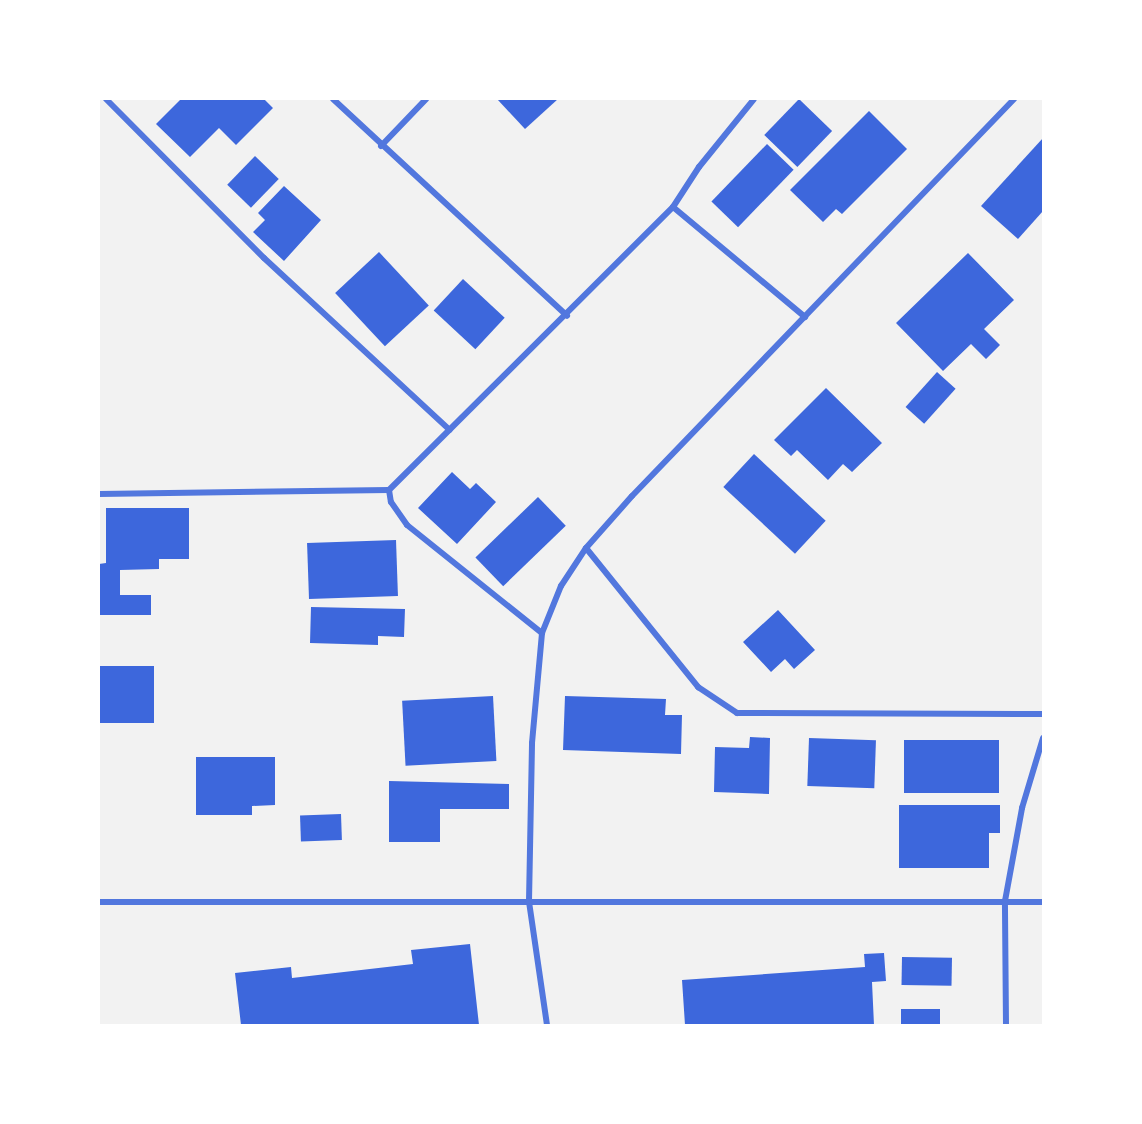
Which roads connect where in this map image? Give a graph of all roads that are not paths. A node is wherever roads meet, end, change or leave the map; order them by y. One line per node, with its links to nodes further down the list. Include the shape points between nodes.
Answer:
1 (106, 99): 10 (street, via 264,258)
2 (333, 99): 6 (street)
3 (426, 99): 6 (street)
4 (754, 99): 7 (street, via 699,167)
5 (1014, 99): 9 (street)
6 (381, 146): 8 (street)
7 (673, 207): 8 (street); 9 (street)
8 (567, 316): 10 (street)
9 (805, 317): 13 (street)
10 (450, 430): 11 (street)
11 (388, 490): 12 (street); 14 (street, via 391,502 407,525)
12 (99, 494)
13 (586, 548): 14 (street, via 561,585); 15 (street, via 698,687 737,713)
14 (542, 633): 17 (street, via 532,743)
15 (1043, 714)
16 (1043, 738): 18 (street, via 1022,808)
17 (529, 901): 18 (street); 19 (street); 21 (street)
18 (1005, 901): 20 (street); 22 (street)
19 (99, 902)
20 (1043, 902)
21 (547, 1025)
22 (1006, 1025)

